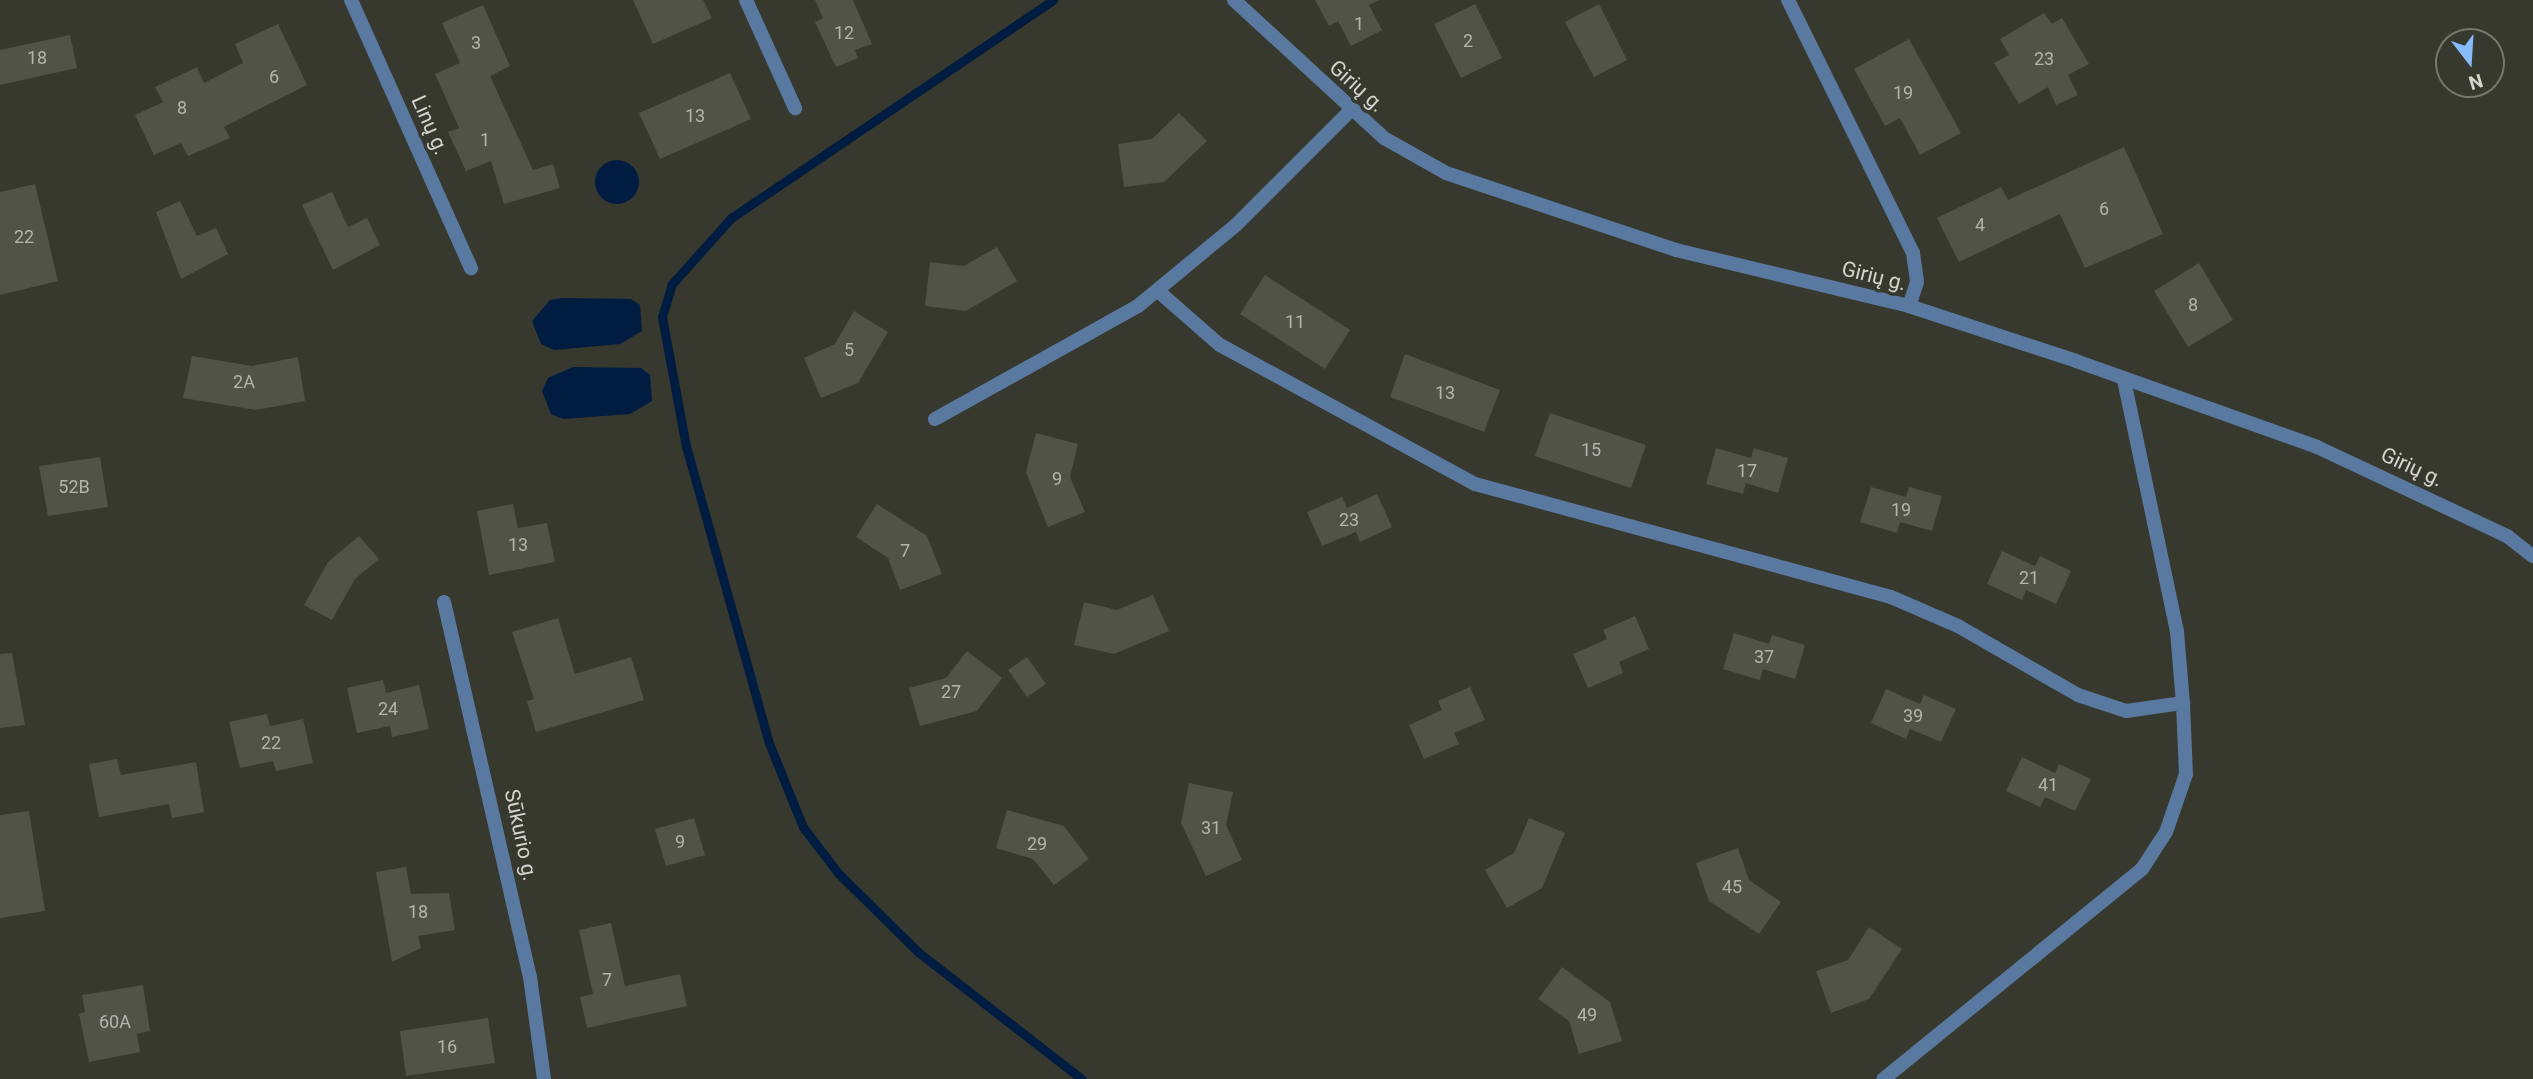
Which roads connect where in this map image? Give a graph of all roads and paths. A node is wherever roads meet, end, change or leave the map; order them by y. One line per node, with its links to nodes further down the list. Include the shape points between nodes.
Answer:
1 (351, 0): 7 (street, Linų g.)
2 (746, 0): 5 (street)
3 (1234, 0): 6 (street, Girių g.)
4 (1788, 0): 9 (street, via 1913,253 1917,282)
5 (795, 108)
6 (1352, 109): 8 (street, via 1236,225); 9 (street, Girių g., via 1384,138 1446,173 1535,207 1676,250)
7 (471, 268)
8 (1158, 291): 11 (street, via 1082,342); 14 (street, via 1220,345 1475,484 1891,597 1958,626 2078,695 2126,711)
9 (1909, 306): 10 (street, Girių g.)
10 (2124, 380): 12 (street, Girių g., via 2317,447 2507,536); 14 (street, via 2177,632)
11 (935, 419)
12 (2533, 556)
13 (444, 602): 15 (street, Sūkurio g., via 530,977)
14 (2183, 703): 16 (street, via 2186,774 2166,832 2141,869)
15 (544, 1079)
16 (1884, 1079)

